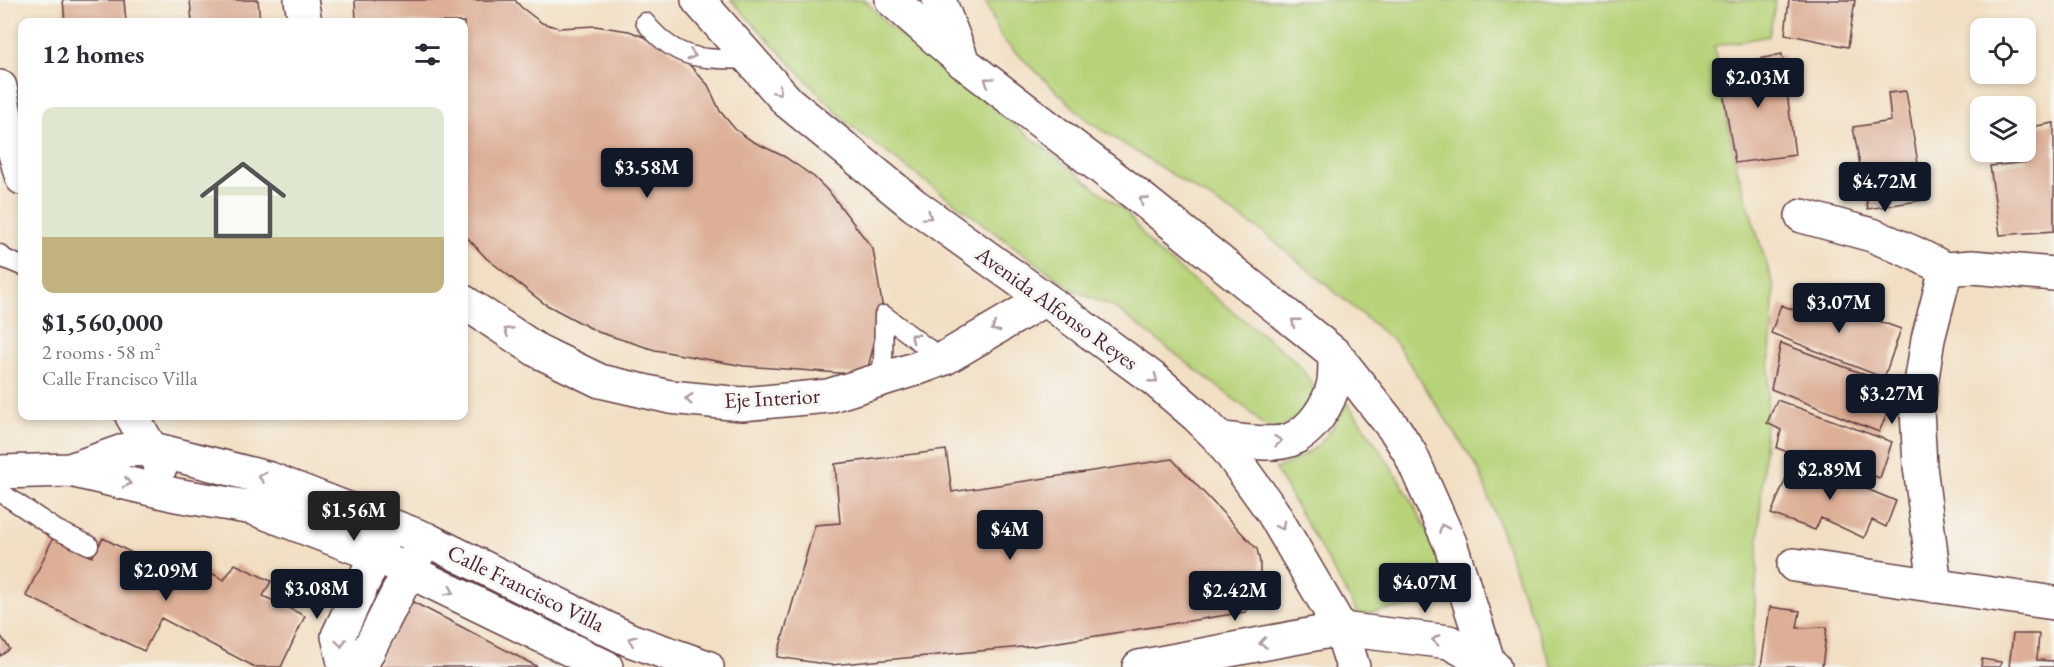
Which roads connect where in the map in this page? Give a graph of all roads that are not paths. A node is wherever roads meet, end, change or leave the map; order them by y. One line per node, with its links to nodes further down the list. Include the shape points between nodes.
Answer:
1 (301, 0): 5 (street)
2 (698, 0): 7 (street, Avenida Alfonso Reyes)
3 (892, 0): 8 (street)
4 (939, 0): 8 (street)
5 (304, 18)
6 (645, 22): 7 (lane, one-way to 7, via 658,38 690,56)
7 (752, 60): 17 (street, Avenida Alfonso Reyes, one-way to 17, via 788,102 914,205)
8 (963, 62): 19 (street, one-way to 8)
9 (0, 87): 10 (street)
10 (6, 143): 11 (street)
11 (18, 169)
12 (1802, 216): 15 (street, via 1872,235)
13 (0, 254): 14 (lane)
14 (18, 264)
15 (1946, 268): 16 (street); 35 (street, via 1928,339 1917,410)
16 (2054, 274)
17 (1045, 299): 20 (street, Eje Interior, one-way to 20); 23 (street, Avenida Alfonso Reyes, one-way to 23, via 1155,380)
18 (468, 305): 21 (street, Eje Interior, one-way to 18, via 828,396 742,404 670,397 600,381 538,351)
19 (1335, 354): 23 (street, one-way to 19, via 1274,442 1289,440 1307,430 1334,382); 38 (street, one-way to 19, via 1450,543 1410,453)
20 (945, 358): 21 (street, Eje Interior); 21 (lane, one-way to 21, via 884,315)
21 (879, 381)
22 (135, 420): 24 (street)
23 (1220, 439): 37 (street, Avenida Alfonso Reyes, one-way to 37, via 1272,511)
24 (153, 449): 25 (street, Calle Francisco Villa, via 126,450); 28 (street); 29 (street, Calle Francisco Villa, one-way to 24, via 270,479)
25 (70, 470): 26 (street, Calle Francisco Villa); 28 (street, Calle Francisco Villa, one-way to 28)
26 (0, 472)
27 (0, 492): 31 (lane, via 57,530)
28 (176, 495): 32 (street, Calle Francisco Villa, via 253,508)
29 (391, 524): 30 (street, Calle Francisco Villa); 32 (street)
30 (426, 539): 34 (street); 42 (street, Calle Francisco Villa, one-way to 30, via 630,640)
31 (89, 545)
32 (376, 555): 34 (street, Calle Francisco Villa); 39 (street, one-way to 39, via 338,636)
33 (1794, 565): 35 (street)
34 (409, 570): 40 (street); 41 (street, Calle Francisco Villa, one-way to 41)
35 (1935, 586): 36 (street)
36 (2054, 603)
37 (1341, 629): 38 (street, one-way to 37, via 1449,642); 43 (street, one-way to 43); 44 (street, Avenida Alfonso Reyes)
38 (1491, 666)
39 (345, 667)
40 (360, 667)
41 (606, 667)
42 (707, 667)
43 (1139, 667)
44 (1353, 667)

